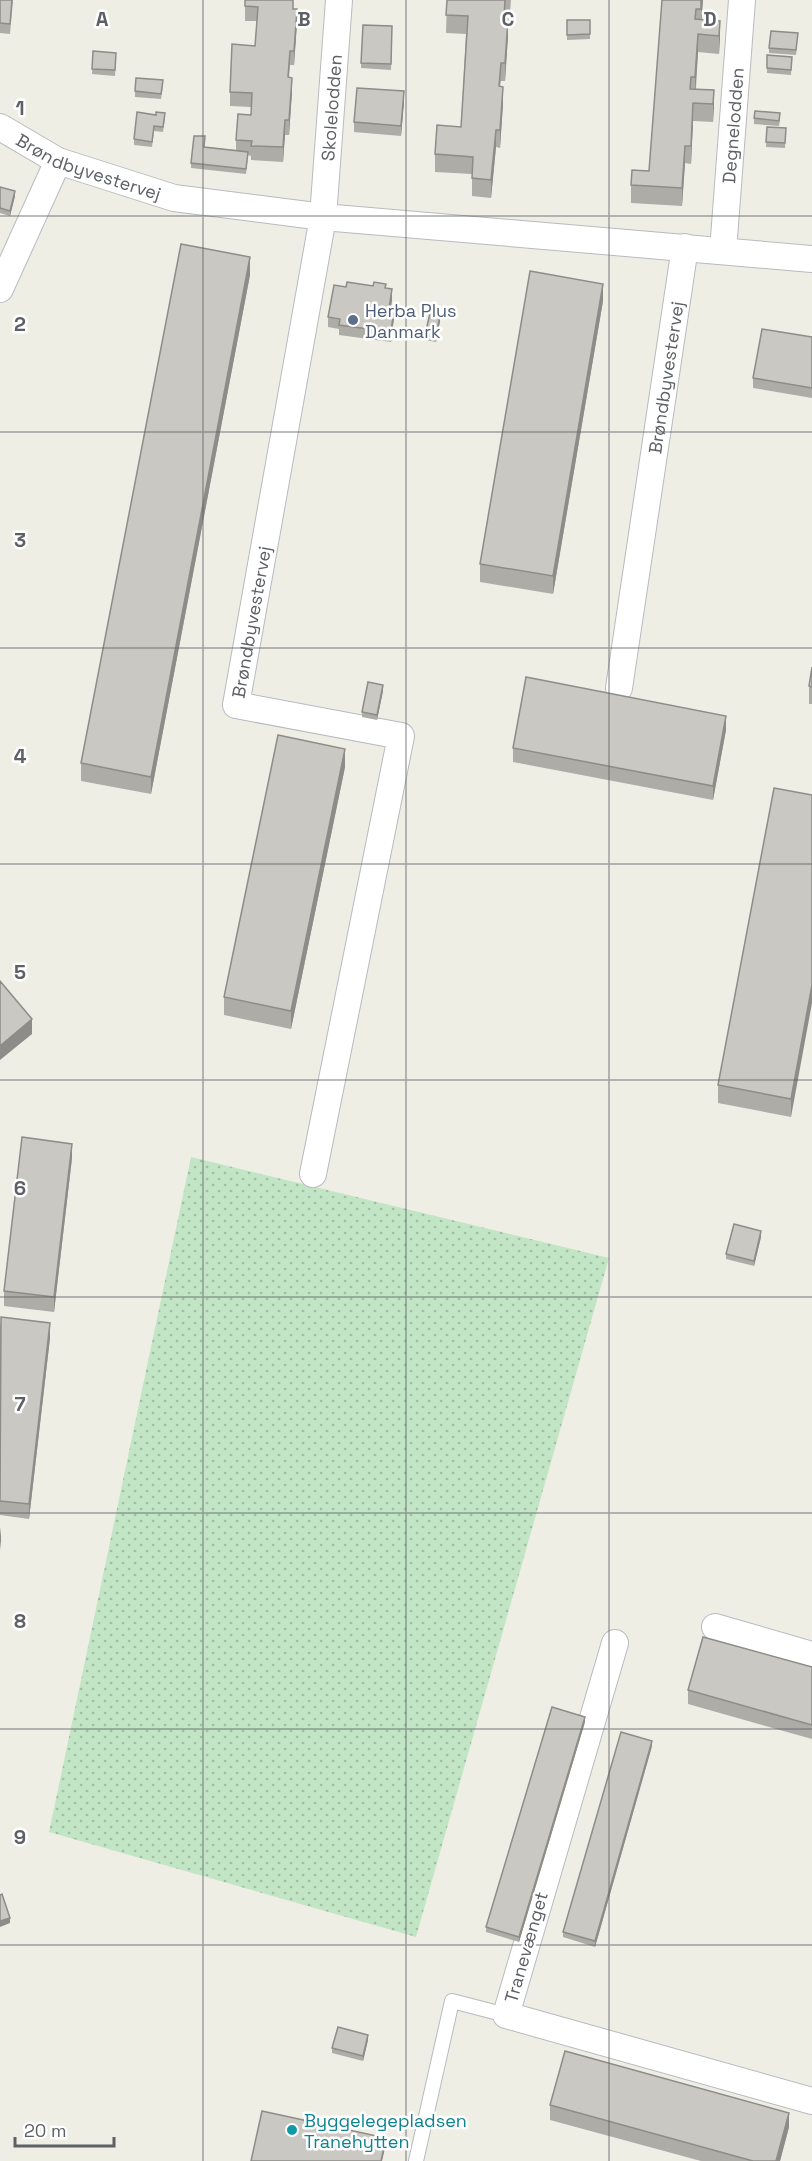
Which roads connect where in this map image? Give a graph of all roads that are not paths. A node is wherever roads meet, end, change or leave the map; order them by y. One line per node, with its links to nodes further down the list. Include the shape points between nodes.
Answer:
1 (339, 0): 5 (street, Skolelodden)
2 (742, 0): 7 (street, Degnelodden)
3 (0, 127): 4 (street, Brøndbyvestervej)
4 (58, 161): 5 (street, Brøndbyvestervej, via 174,198); 9 (street)
5 (323, 217): 6 (street, Brøndbyvestervej); 11 (street, Brøndbyvestervej, via 236,705 402,736)
6 (685, 247): 7 (street, Brøndbyvestervej); 10 (street, Brøndbyvestervej)
7 (723, 250): 8 (street, Brøndbyvestervej)
8 (812, 259)
9 (0, 290)
10 (619, 688)
11 (313, 1174)
12 (715, 1627): 14 (street)
13 (615, 1643): 15 (street, Tranevænget)
14 (812, 1656)
15 (506, 2015): 16 (street, Tranevænget); 17 (lane, via 452,2001)
16 (812, 2101)
17 (416, 2161)

